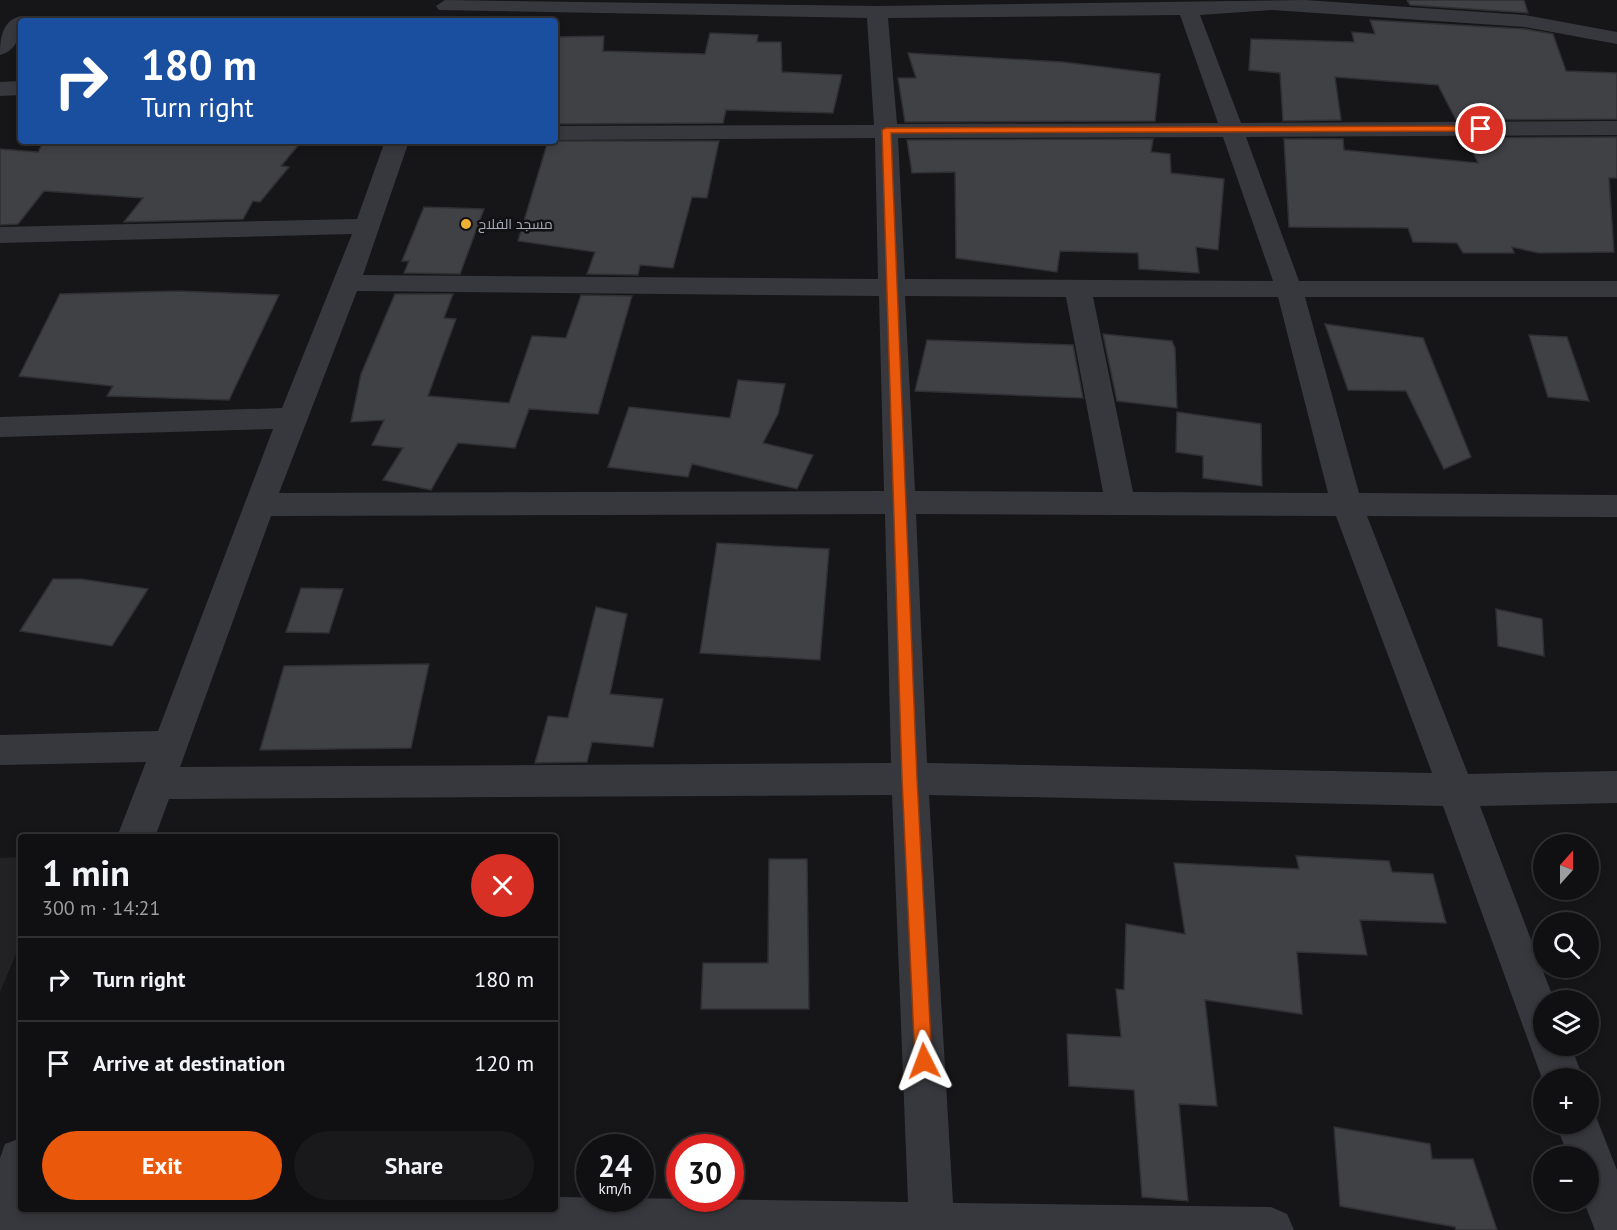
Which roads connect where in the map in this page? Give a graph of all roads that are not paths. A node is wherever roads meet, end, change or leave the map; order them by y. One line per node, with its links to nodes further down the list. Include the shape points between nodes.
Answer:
1 (445, 9): 3 (street)
2 (1188, 9): 3 (street); 5 (street, via 1272,4 1431,14 1526,21); 11 (street)
3 (877, 12): 10 (street)
4 (18, 26): 6 (street)
5 (1617, 38)
6 (0, 49)
7 (18, 88): 8 (street)
8 (0, 89)
9 (1617, 128): 11 (street)
10 (886, 130): 11 (street); 12 (street); 17 (street)
11 (1231, 131): 18 (street)
12 (558, 133)
13 (396, 144): 14 (street)
14 (367, 226): 15 (street); 16 (street)
15 (0, 235)
16 (347, 283): 17 (street); 21 (street)
17 (892, 286): 19 (street); 23 (street)
18 (1289, 288): 19 (street); 20 (street); 26 (street)
19 (1078, 289): 24 (street)
20 (1617, 289)
21 (292, 418): 22 (street); 25 (street)
22 (0, 427)
23 (901, 502): 24 (street); 25 (street); 30 (street)
24 (1120, 503): 26 (street)
25 (260, 505): 28 (street)
26 (1347, 505): 27 (street); 33 (street)
27 (1617, 506)
28 (169, 746): 29 (street); 31 (street)
29 (0, 750)
30 (910, 778): 31 (street); 33 (street); 39 (street)
31 (156, 783): 34 (street)
32 (1617, 787): 33 (street)
33 (1456, 790): 35 (street)
34 (137, 834)
35 (1533, 998)
36 (1582, 1134): 40 (street)
37 (18, 1169): 38 (street)
38 (2, 1215): 39 (street)
39 (932, 1228): 41 (street)
40 (1617, 1229)
41 (1271, 1230)

